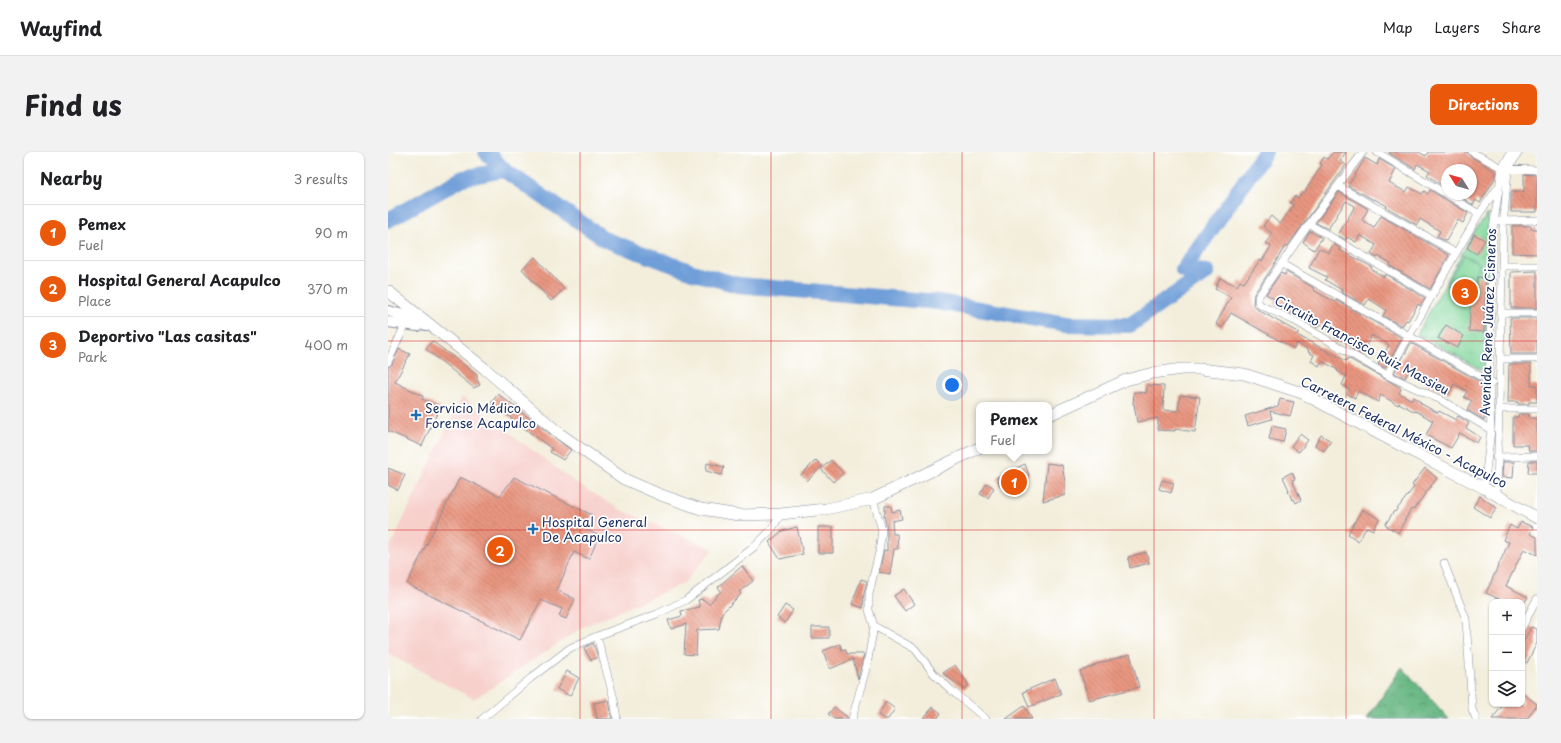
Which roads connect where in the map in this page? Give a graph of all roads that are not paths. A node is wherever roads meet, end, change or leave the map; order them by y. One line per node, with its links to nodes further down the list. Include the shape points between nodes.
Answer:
1 (1364, 152): 8 (street, Circuito Francisco Ruiz Massieu)
2 (1377, 152): 10 (street)
3 (1472, 152): 6 (street)
4 (1511, 152): 6 (street, Avenida Rene Juárez Cisneros)
5 (1519, 152): 6 (street, Avenida Rene Juárez Cisneros)
6 (1505, 169): 7 (street); 9 (street, Avenida Rene Juárez Cisneros)
7 (1537, 170)
8 (1338, 186): 14 (street, Circuito Francisco Ruiz Massieu); 15 (street)
9 (1503, 186): 10 (street, Avenida Rene Juárez Cisneros); 11 (street, Avenida Rene Juárez Cisneros); 13 (street, Avenida Rene Juárez Cisneros)
10 (1479, 214): 15 (street, Avenida Rene Juárez Cisneros)
11 (1495, 220): 13 (street); 32 (street, Avenida Rene Juárez Cisneros)
12 (1537, 220): 13 (street)
13 (1503, 221): 17 (street, Avenida Rene Juárez Cisneros)
14 (1309, 224): 16 (street, Circuito Francisco Ruiz Massieu); 20 (street)
15 (1456, 253): 20 (street, Avenida Rene Juárez Cisneros)
16 (1282, 264): 27 (street); 31 (street, Circuito Francisco Ruiz Massieu, via 1258,297 1260,305 1295,321)
17 (1502, 266): 18 (street); 22 (street, Avenida Rene Juárez Cisneros)
18 (1537, 266)
19 (388, 291): 26 (main road)
20 (1432, 296): 27 (street, Avenida Rene Juárez Cisneros)
21 (388, 311): 26 (main road)
22 (1500, 313): 23 (street); 28 (street, Avenida Rene Juárez Cisneros)
23 (1537, 313)
24 (388, 322): 25 (main road)
25 (406, 323): 26 (main road); 30 (street)
26 (435, 328): 44 (main road, via 560,434 624,479 701,509 739,515)
27 (1409, 336): 31 (street, Avenida Rene Juárez Cisneros); 32 (street)
28 (1500, 359): 29 (street); 33 (street, Avenida Rene Juárez Cisneros)
29 (1537, 359)
30 (388, 362)
31 (1387, 375): 37 (street, Circuito Francisco Ruiz Massieu, via 1441,400)
32 (1489, 382): 33 (street); 37 (street, Avenida Rene Juárez Cisneros)
33 (1499, 387): 34 (street, Avenida Rene Juárez Cisneros)
34 (1498, 409): 35 (street); 40 (street, Avenida Rene Juárez Cisneros)
35 (1537, 409)
36 (1052, 414): 41 (main road, Carretera Federal México - Acapulco, via 1126,380 1153,373 1200,369 1244,374 1302,393)
37 (1490, 430): 41 (street, Avenida Rene Juárez Cisneros)
38 (976, 449): 43 (main road)
39 (1537, 456): 40 (street)
40 (1496, 457): 42 (street, Avenida Rene Juárez Cisneros)
41 (1484, 488): 42 (main road, Carretera Federal México - Acapulco)
42 (1496, 495): 45 (main road, Carretera Federal México - Acapulco)
43 (873, 499): 44 (main road, via 826,509); 49 (street, via 882,530 869,594 869,610)
44 (781, 514): 50 (street, via 772,530 754,547 686,600 657,614)
45 (1537, 518)
46 (1444, 563): 55 (street, via 1466,618 1472,709)
47 (1537, 599): 48 (street)
48 (1525, 621)
49 (874, 626): 53 (street, via 867,665); 54 (street, via 915,649 934,674)
50 (597, 636): 51 (street, via 570,648); 52 (street)
51 (482, 719)
52 (617, 719)
53 (852, 719)
54 (986, 719)
55 (1476, 719)

